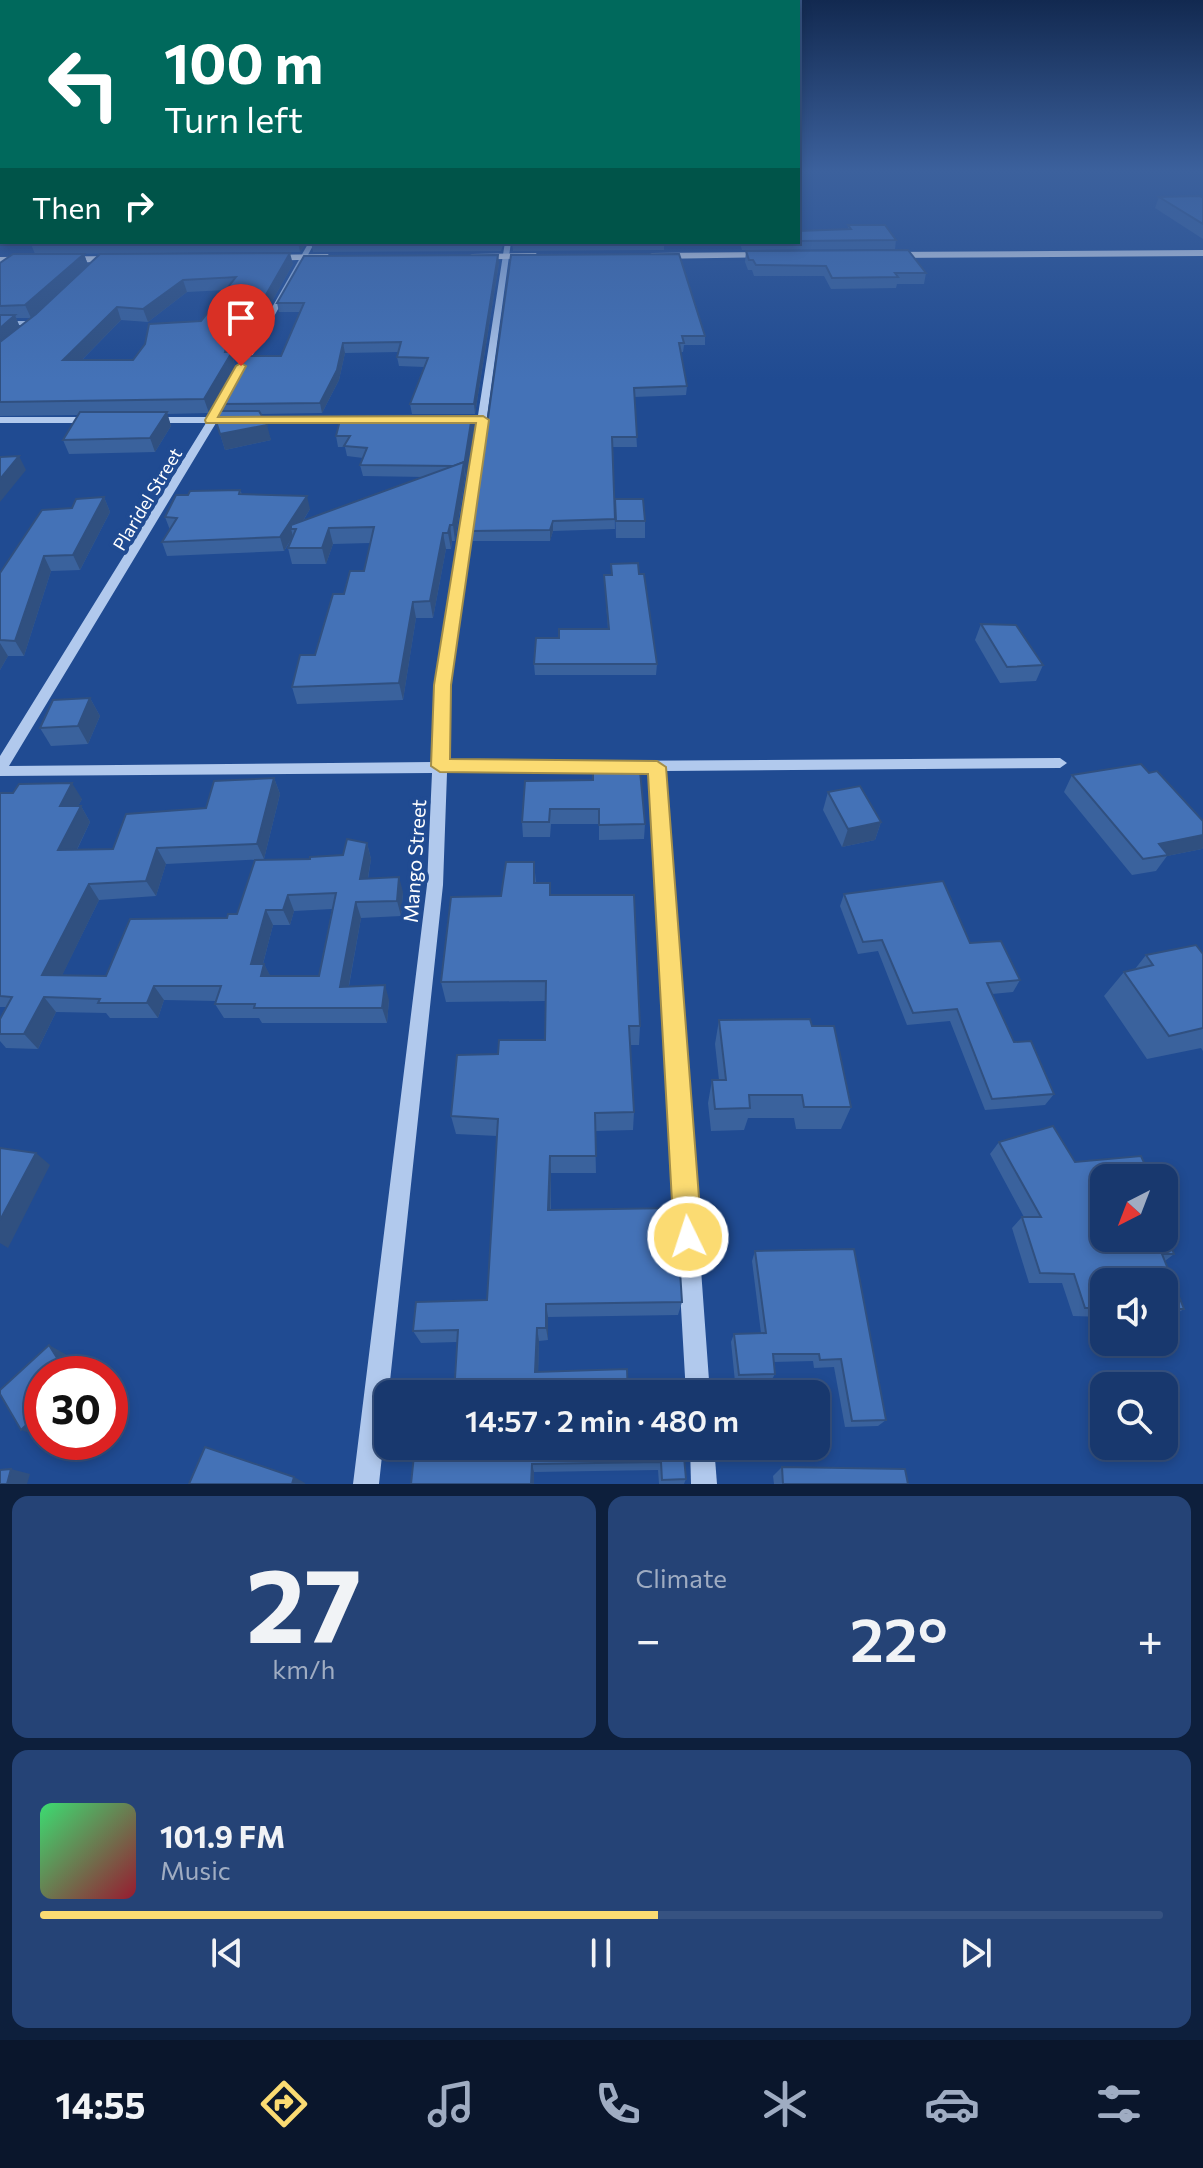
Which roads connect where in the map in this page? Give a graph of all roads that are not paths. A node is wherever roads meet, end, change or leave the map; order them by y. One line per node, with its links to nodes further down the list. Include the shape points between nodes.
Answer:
1 (311, 244): 8 (street, Plaridel Street)
2 (507, 249): 6 (main road); 10 (main road); 28 (street, Mango Street, via 475,420 443,685)
3 (1203, 253): 5 (main road)
4 (791, 255): 7 (main road)
5 (870, 255)
6 (554, 256)
7 (633, 256)
8 (302, 257): 9 (main road); 11 (main road); 23 (street, Plaridel Street)
9 (334, 257)
10 (459, 257)
11 (256, 258)
12 (133, 259): 14 (main road)
13 (0, 260): 14 (main road)
14 (102, 260): 15 (street)
15 (91, 270)
16 (47, 312): 18 (street)
17 (0, 323): 18 (street)
18 (36, 323): 19 (street)
19 (27, 331)
20 (0, 420): 21 (street)
21 (105, 420)
22 (135, 420): 23 (street)
23 (210, 420): 24 (street); 30 (street, Plaridel Street)
24 (226, 420)
25 (241, 420): 26 (street)
26 (362, 420)
27 (1060, 763): 29 (street)
28 (440, 766): 29 (street); 30 (street); 33 (street, Mango Street, via 435,885)
29 (657, 767): 31 (street)
30 (0, 770)
31 (697, 1380)
32 (703, 1460): 34 (street)
33 (366, 1484)
34 (704, 1484)

